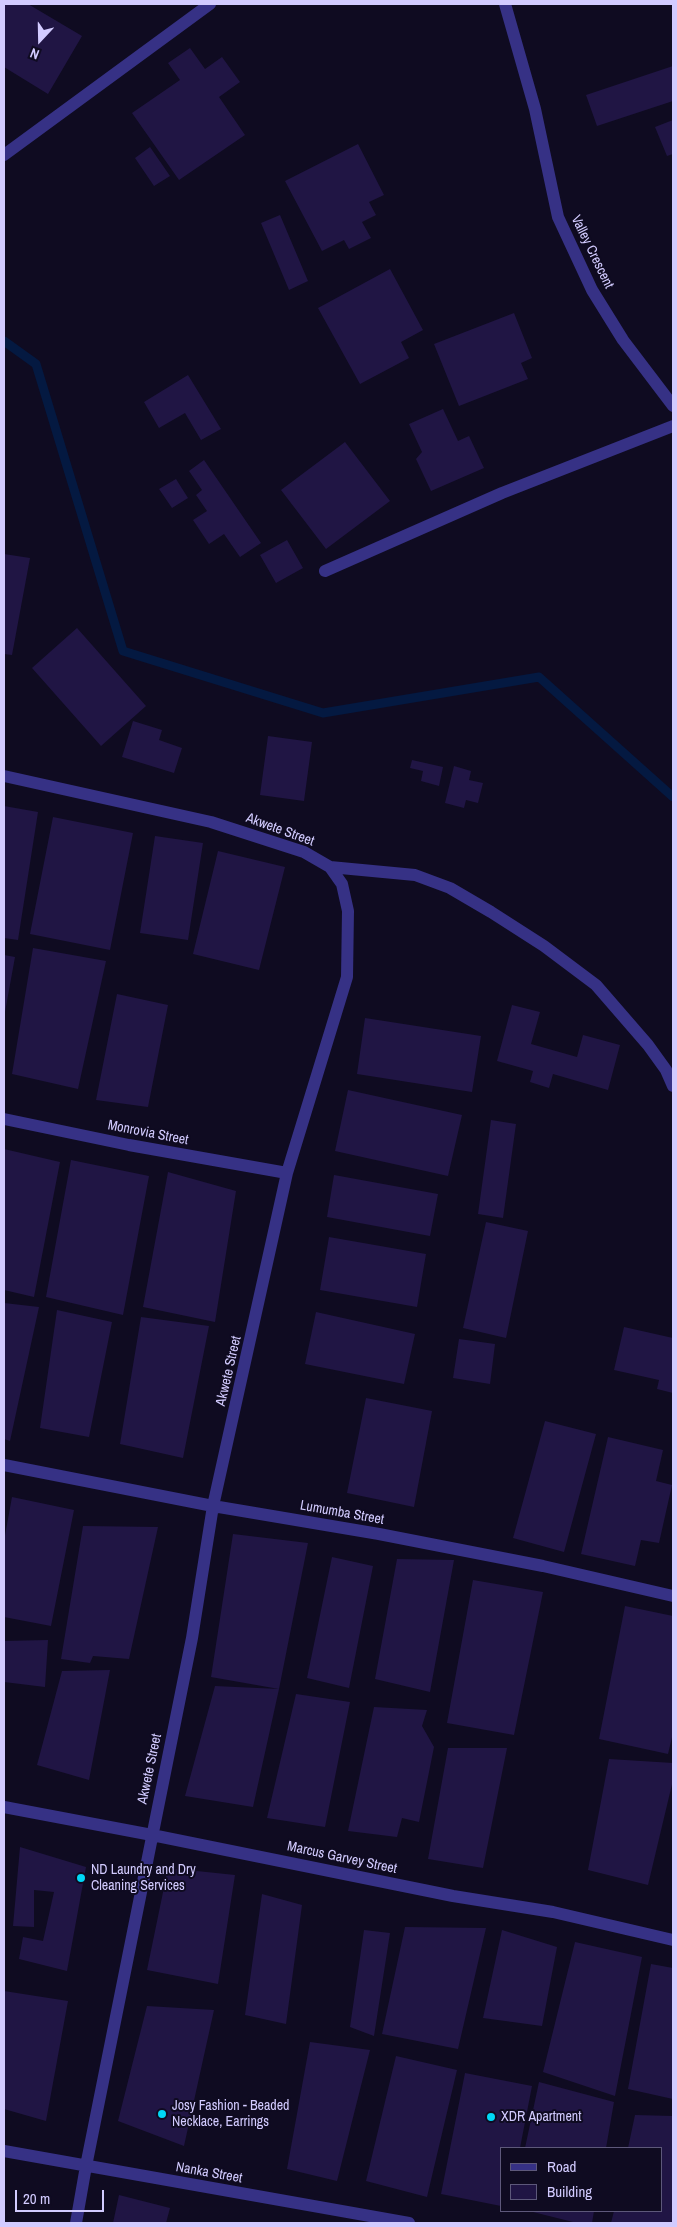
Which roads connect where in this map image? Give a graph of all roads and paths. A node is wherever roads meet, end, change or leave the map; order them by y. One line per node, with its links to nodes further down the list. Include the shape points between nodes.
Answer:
1 (210, 4): 3 (street)
2 (505, 4): 4 (street, Valley Crescent, via 535,109 558,218 592,290 623,340)
3 (4, 155)
4 (673, 406)
5 (673, 426): 6 (street, via 502,493)
6 (325, 571)
7 (4, 776): 8 (street, Akwete Street, via 211,822 304,852)
8 (330, 868): 9 (street, via 414,874 450,888 514,926 596,985 648,1044); 11 (street, Akwete Street, via 342,884 348,911 347,977)
9 (673, 1086)
10 (4, 1119): 11 (street, Monrovia Street)
11 (287, 1173): 13 (street, Akwete Street)
12 (4, 1465): 13 (street, Lumumba Street)
13 (213, 1506): 14 (street, Lumumba Street, via 543,1566); 16 (street, Akwete Street, via 192,1638)
14 (673, 1596)
15 (4, 1807): 16 (street, Marcus Garvey Street)
16 (152, 1834): 17 (street, Marcus Garvey Street, via 453,1896 553,1912); 19 (street, Akwete Street)
17 (673, 1940)
18 (4, 2151): 19 (street, Nanka Street)
19 (86, 2166): 20 (street, Akwete Street); 21 (street, Nanka Street)
20 (76, 2223)
21 (409, 2223)

